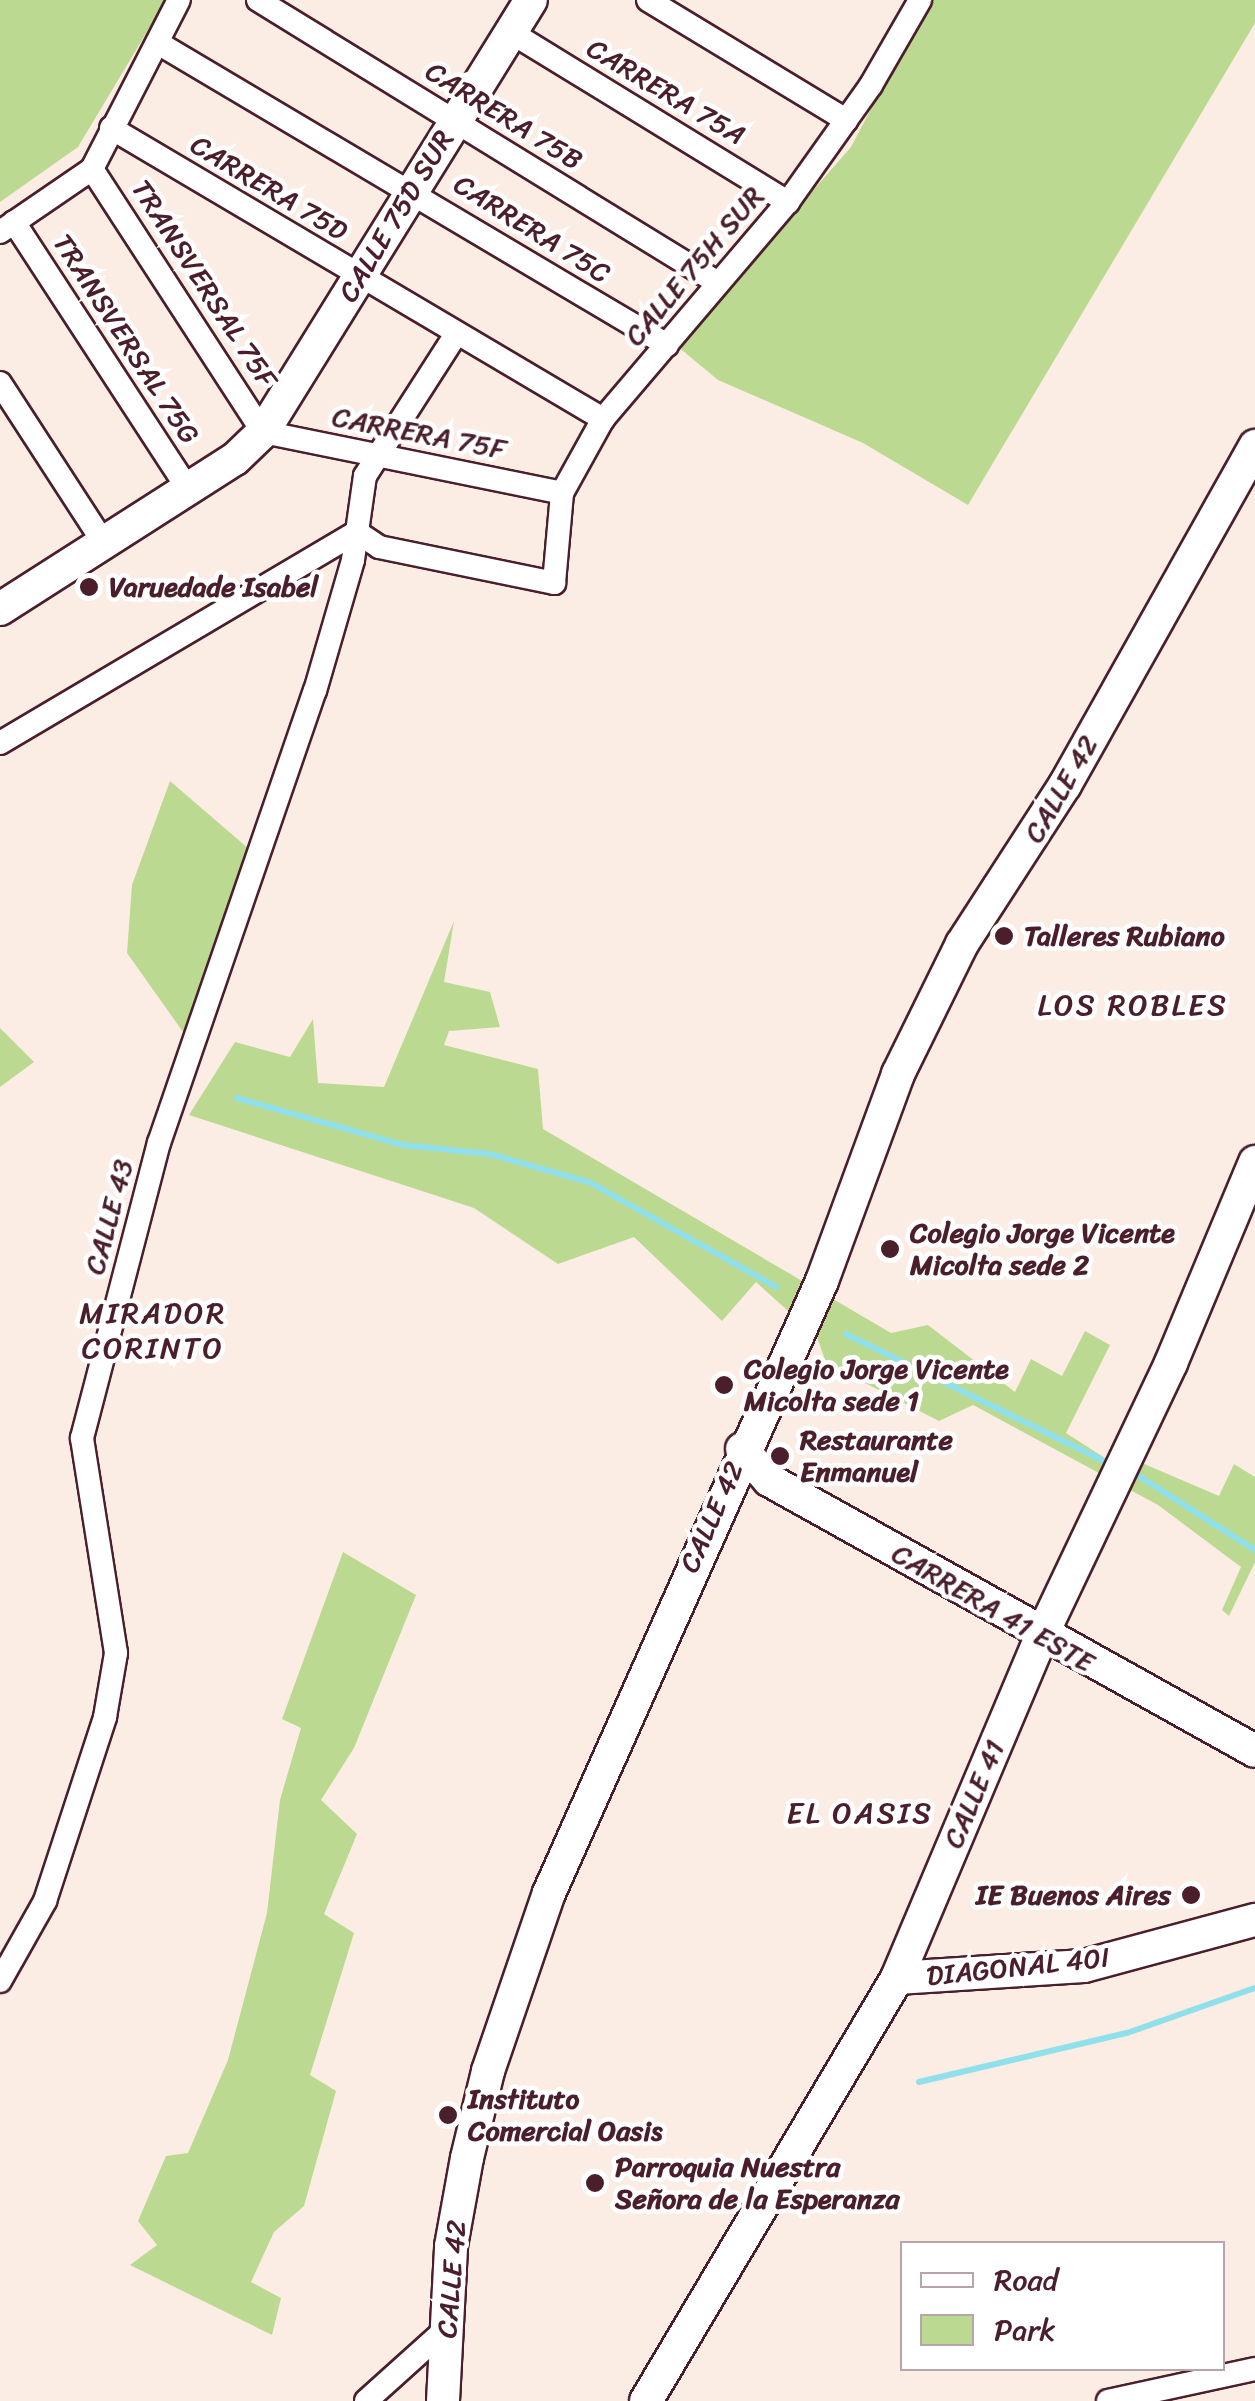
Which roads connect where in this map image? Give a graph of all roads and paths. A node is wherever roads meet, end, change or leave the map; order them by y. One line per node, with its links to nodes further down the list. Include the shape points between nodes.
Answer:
1 (179, 0): 8 (street)
2 (258, 0): 6 (street, CARRERA 75B)
3 (530, 0): 7 (street, CALLE 75D SUR)
4 (648, 0): 10 (street)
5 (920, 0): 10 (street, CALLE 75H SUR)
6 (293, 9): 9 (street, CARRERA 75B)
7 (512, 33): 9 (street, CALLE 75D SUR); 14 (street, CARRERA 75A)
8 (158, 43): 11 (street); 13 (street, CARRERA 75C)
9 (454, 120): 13 (street, CALLE 75D SUR); 17 (street, CARRERA 75B)
10 (846, 120): 14 (street, CALLE 75H SUR)
11 (111, 128): 12 (street); 16 (street, CARRERA 75D)
12 (92, 169): 15 (street); 22 (street, TRANSVERSAL 75F)
13 (414, 190): 16 (street, CALLE 75D SUR); 19 (street, CARRERA 75C)
14 (788, 202): 17 (street, CALLE 75H SUR)
15 (7, 227): 25 (street, TRANSVERSAL 75G)
16 (360, 278): 18 (street, CARRERA 75D); 22 (street, CALLE 75D SUR)
17 (718, 283): 19 (street, CALLE 75H SUR)
18 (455, 336): 21 (street, CARRERA 75D); 24 (street)
19 (667, 345): 21 (street, CALLE 75H SUR)
20 (0, 384): 28 (street)
21 (603, 419): 26 (street, CALLE 75H SUR)
22 (263, 432): 24 (street, CARRERA 75F); 25 (street)
23 (1255, 446): 32 (street, CALLE 42, via 1154,632 1015,868 962,944 898,1074 822,1282)
24 (375, 455): 26 (street, CARRERA 75F); 27 (street, CALLE 43)
25 (188, 489): 28 (street)
26 (562, 493): 27 (street, CALLE 75H SUR, via 554,583 379,547)
27 (356, 532): 30 (street); 37 (street, CALLE 43, via 315,691 160,1143 82,1438 116,1653 78,1811 45,1900)
28 (104, 542): 29 (street)
29 (0, 609)
30 (0, 743)
31 (1255, 1162): 33 (street, CALLE 41, via 1114,1488)
32 (742, 1449): 33 (street, CARRERA 41 ESTE, via 769,1480); 38 (street, CALLE 42, via 518,1974 467,2158 451,2246)
33 (1041, 1637): 34 (street, CARRERA 41 ESTE); 36 (street, CALLE 41)
34 (1255, 1751)
35 (1255, 1920): 36 (street, DIAGONAL 40I, via 1084,1966)
36 (897, 1978): 42 (street, CALLE 41)
37 (0, 1981)
38 (447, 2328): 40 (street); 41 (street, CALLE 42)
39 (1255, 2369): 43 (street)
40 (366, 2401)
41 (442, 2401)
42 (646, 2401)
43 (1108, 2401)

